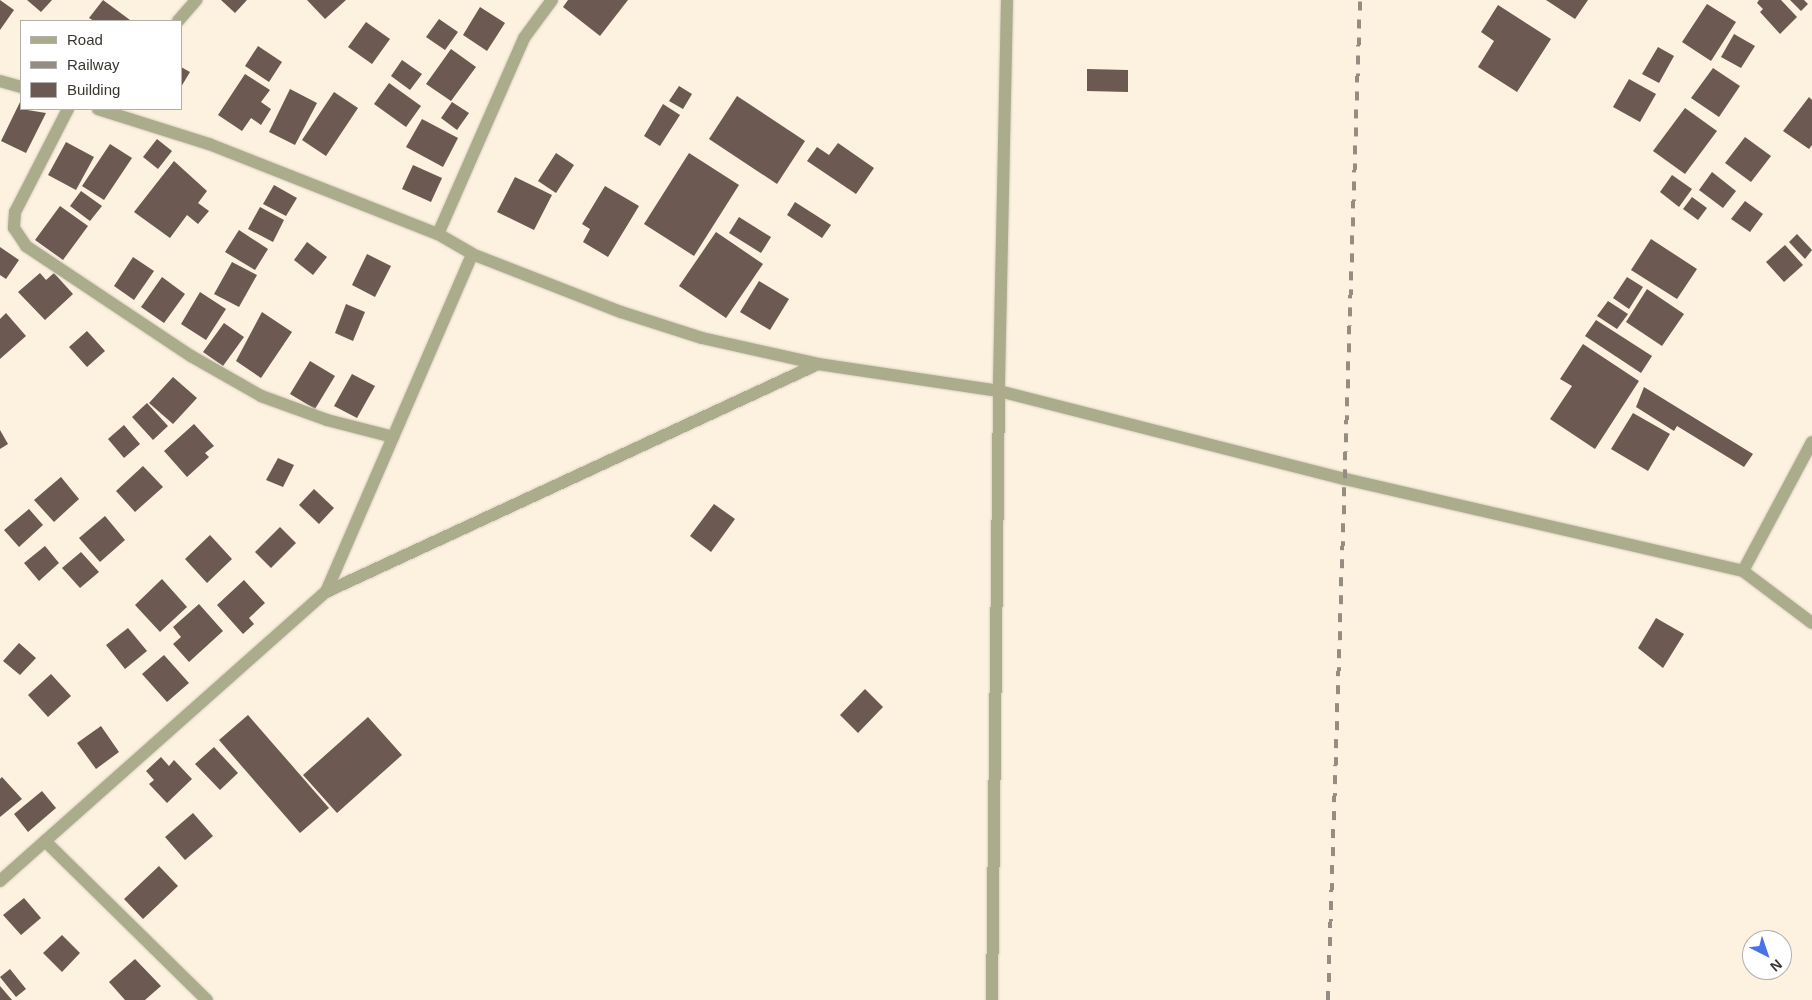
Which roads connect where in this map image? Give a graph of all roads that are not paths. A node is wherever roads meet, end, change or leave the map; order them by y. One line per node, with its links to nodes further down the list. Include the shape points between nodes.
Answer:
1 (196, 0): 4 (street)
2 (552, 0): 10 (street, via 524,38)
3 (1007, 0): 13 (street)
4 (179, 20)
5 (0, 81): 6 (street)
6 (20, 87)
7 (67, 110): 14 (street, via 16,212 14,228 26,246 192,356 261,396 328,420)
8 (105, 110): 9 (street)
9 (119, 112): 10 (street)
10 (438, 234): 11 (street)
11 (472, 254): 12 (street, via 621,312 702,338); 14 (street)
12 (818, 364): 13 (street); 17 (street)
13 (998, 391): 16 (street, via 1345,479); 22 (street)
14 (393, 437): 17 (street)
15 (1812, 442): 16 (street)
16 (1743, 571): 18 (street)
17 (326, 592): 19 (street)
18 (1812, 623)
19 (45, 841): 20 (street); 21 (street)
20 (0, 881)
21 (207, 1000)
22 (992, 1000)

